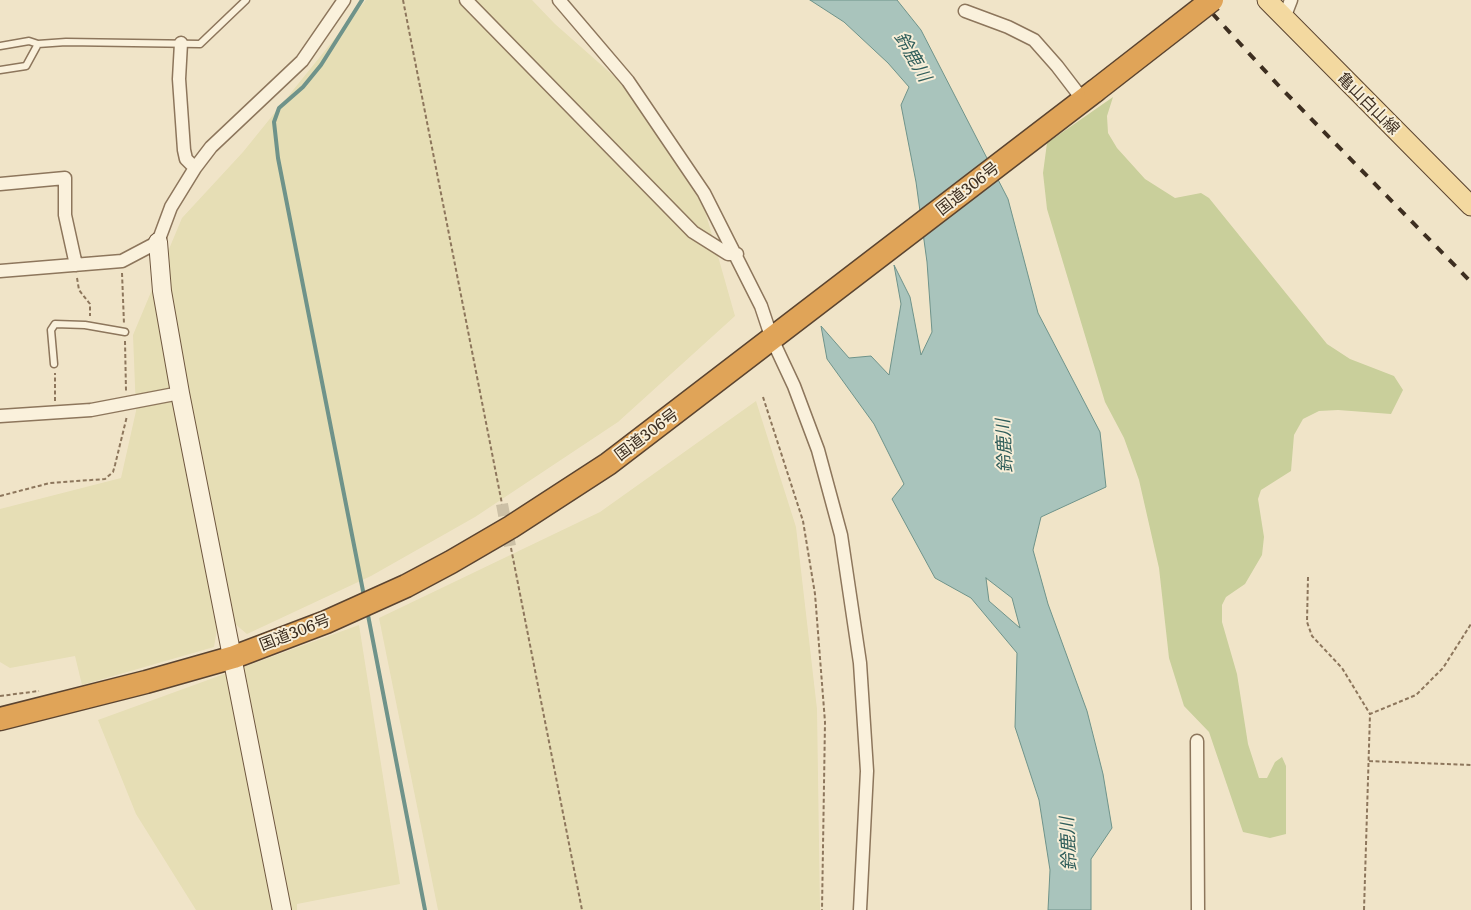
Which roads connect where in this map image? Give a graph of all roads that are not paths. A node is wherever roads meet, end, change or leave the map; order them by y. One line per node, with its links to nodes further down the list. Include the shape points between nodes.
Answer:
1 (246, 0): 11 (lane, via 200,44)
2 (344, 0): 15 (street, via 302,61 211,147)
3 (466, 0): 19 (street, via 693,232 728,254)
4 (559, 0): 19 (street, via 628,80 679,153)
5 (1212, 0): 14 (highway, 国道306号, bridge)
6 (1266, 0): 9 (main road, 亀山白山線)
7 (1291, 0): 9 (street)
8 (965, 11): 14 (street, via 1034,40)
9 (1284, 18): 17 (main road, 亀山白山線)
10 (38, 44): 11 (lane); 12 (lane, via 29,41); 13 (lane, via 26,66)
11 (182, 44): 15 (street, via 179,79 184,150 186,159)
12 (0, 46)
13 (0, 70)
14 (1084, 100): 23 (highway, 国道306号)
15 (195, 168): 18 (street, via 171,207)
16 (0, 184): 20 (street, via 65,178 65,215)
17 (1471, 206)
18 (158, 242): 20 (street, via 122,261); 25 (street, via 162,291)
19 (737, 254): 23 (street)
20 (76, 265): 21 (street)
21 (0, 271)
22 (125, 332): 24 (lane, via 59,322 52,330)
23 (777, 336): 27 (highway, 国道306号, via 608,464 511,527 406,586 326,622); 31 (street, via 818,450 841,535 854,612 865,714 867,771)
24 (54, 364)
25 (180, 393): 26 (street, via 91,410); 27 (street)
26 (0, 416)
27 (234, 657): 28 (highway, 国道306号); 30 (street)
28 (0, 719)
29 (1197, 741): 32 (street)
30 (282, 910)
31 (860, 910)
32 (1198, 910)

